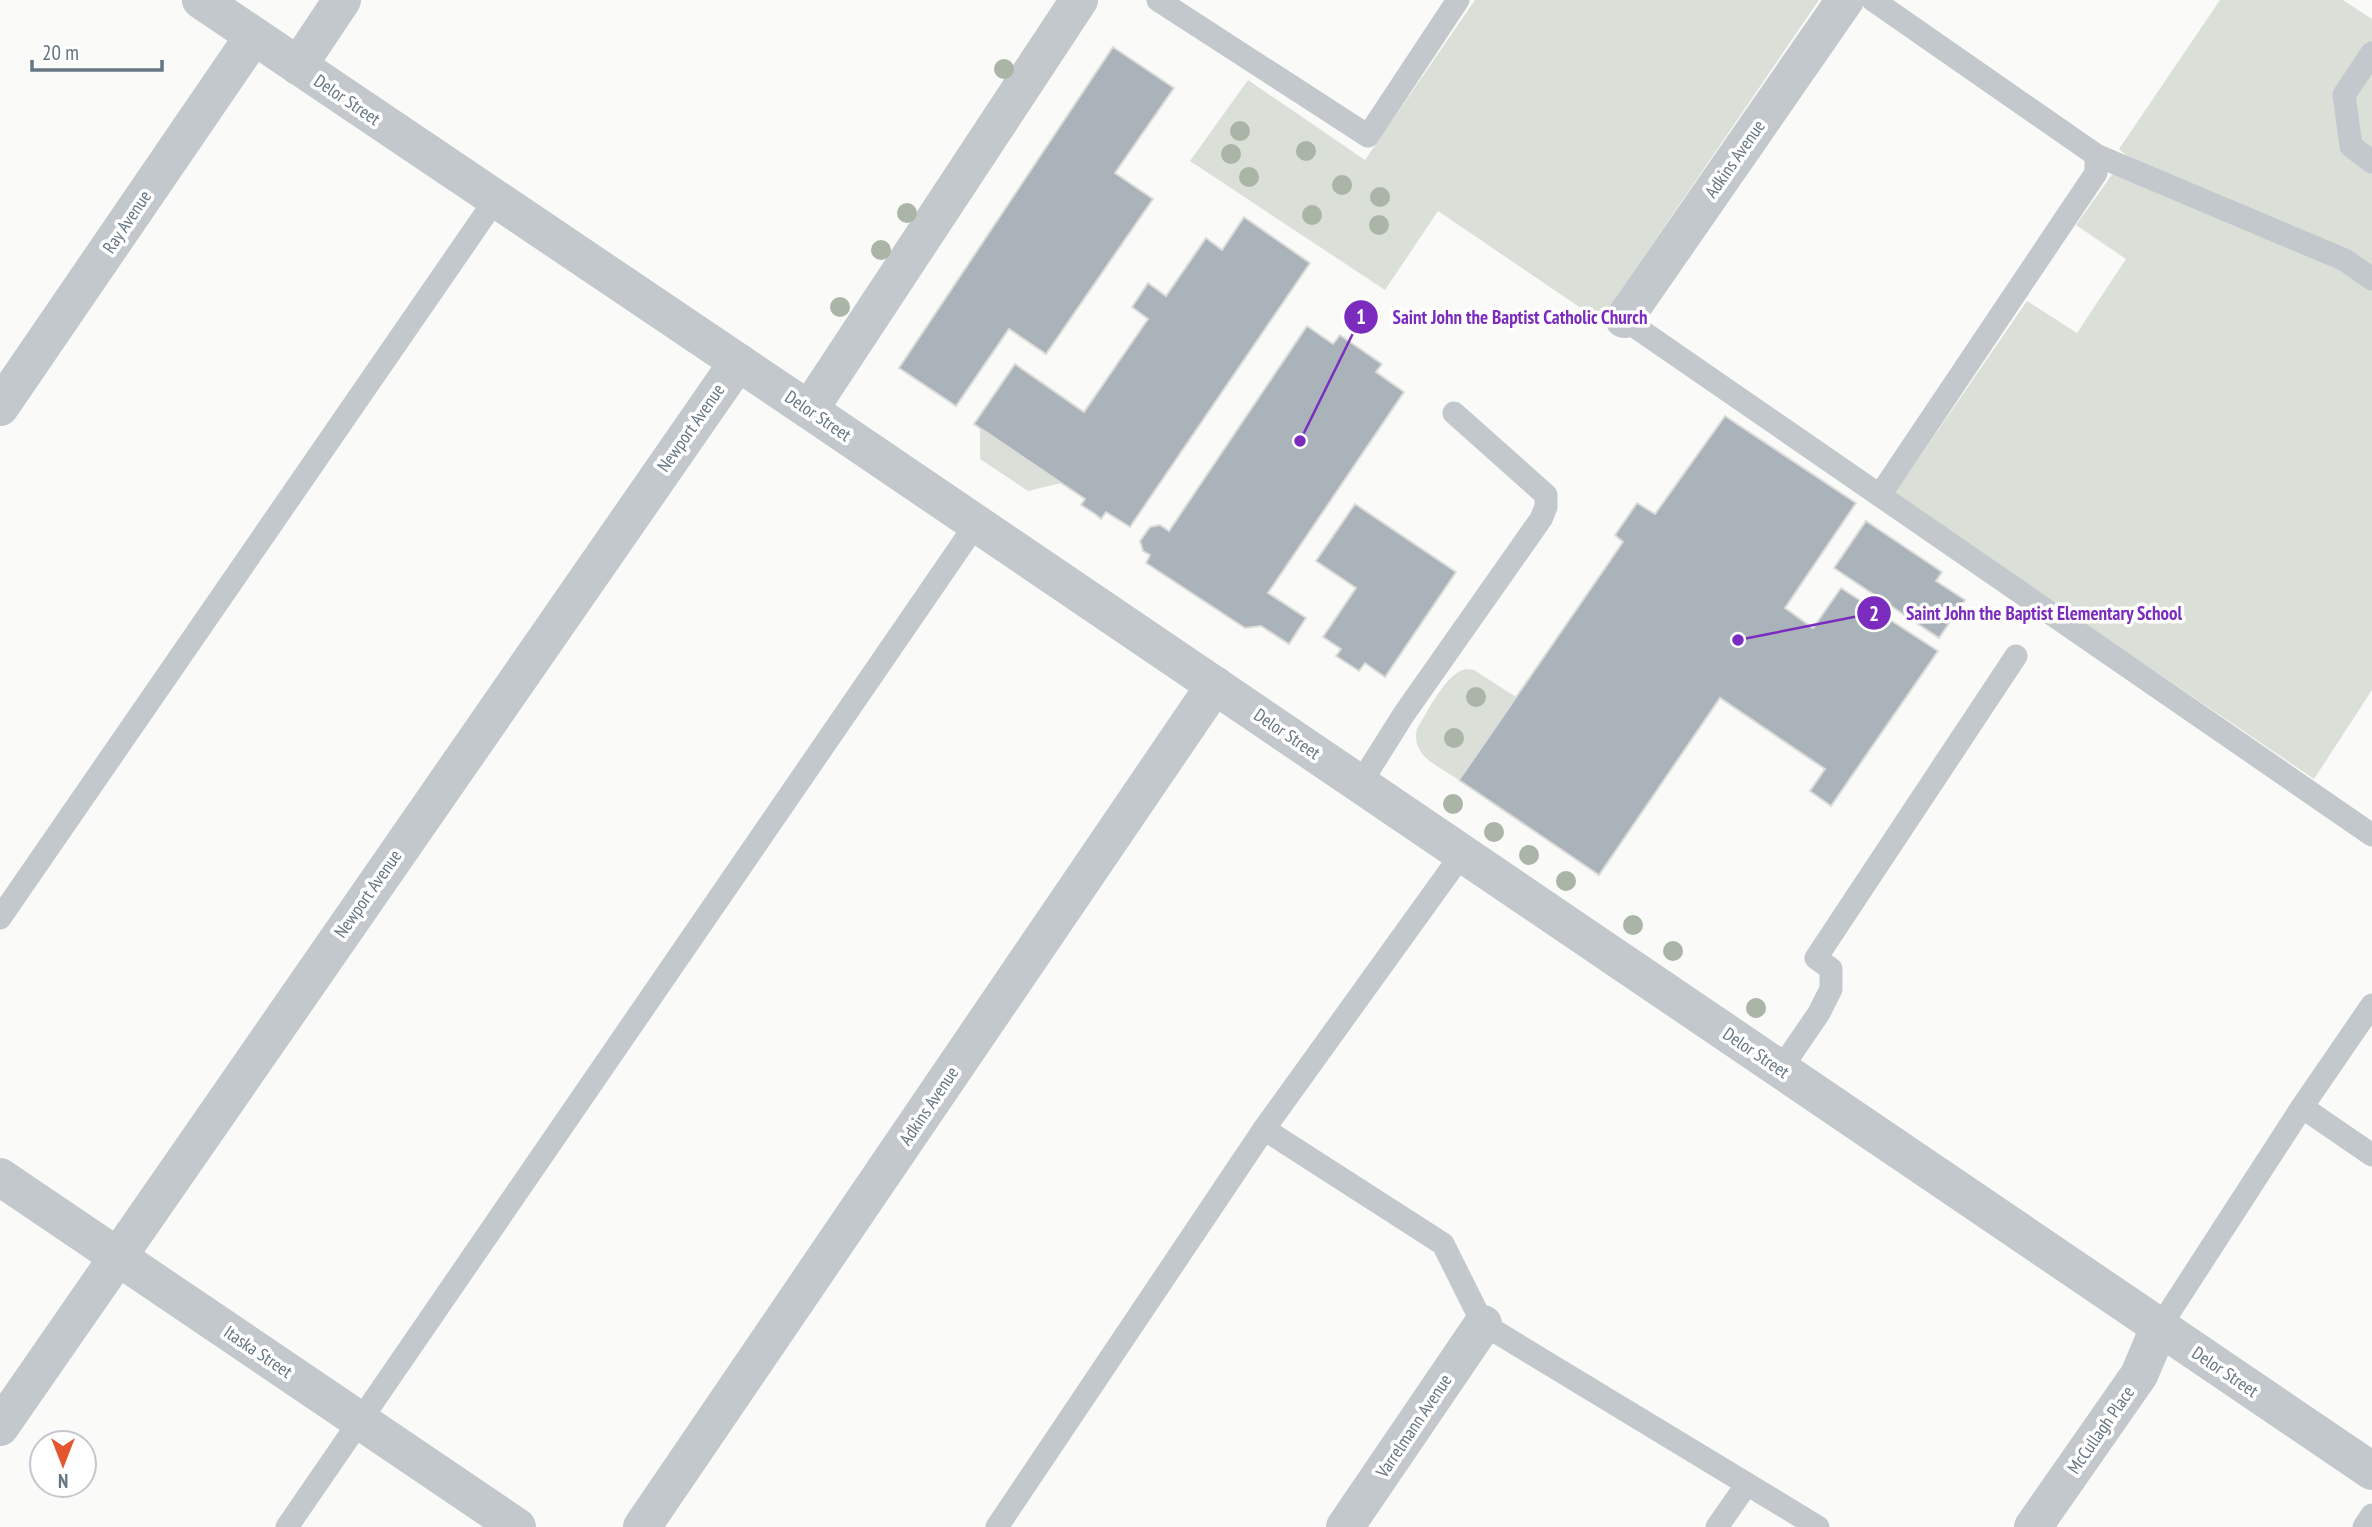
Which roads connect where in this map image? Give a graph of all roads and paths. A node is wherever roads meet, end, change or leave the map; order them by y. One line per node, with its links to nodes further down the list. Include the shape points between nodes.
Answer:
1 (201, 0): 8 (street, Delor Street)
2 (342, 0): 10 (street)
3 (1079, 0): 18 (street)
4 (1158, 0): 5 (lane, via 1368,136)
5 (1458, 0)
6 (1845, 0): 15 (street, Adkins Avenue)
7 (1873, 0): 11 (lane)
8 (253, 37): 10 (street, Delor Street); 17 (street, Ray Avenue)
9 (2372, 53): 12 (lane, via 2344,95 2351,146)
10 (298, 66): 13 (street, Delor Street)
11 (2096, 155): 14 (lane, via 2345,260); 20 (lane, via 2096,173)
12 (2372, 162)
13 (495, 200): 16 (street, Delor Street); 27 (lane)
14 (2372, 279)
15 (1625, 318): 20 (lane)
16 (738, 362): 18 (street, Delor Street); 34 (street, Newport Avenue)
17 (0, 407)
18 (808, 410): 21 (street, Delor Street)
19 (1454, 412): 24 (lane, via 1546,495 1546,507)
20 (1880, 495): 25 (lane)
21 (976, 524): 23 (street, Delor Street); 37 (lane)
22 (2016, 656): 29 (lane, via 1816,958 1831,969 1831,989)
23 (1214, 685): 24 (street, Delor Street); 44 (street, Adkins Avenue)
24 (1360, 784): 26 (street, Delor Street)
25 (2372, 835)
26 (1462, 854): 29 (street, Delor Street); 31 (lane)
27 (0, 918)
28 (2372, 1005): 30 (lane)
29 (1780, 1070): 36 (street, Delor Street)
30 (2302, 1107): 32 (lane); 36 (lane)
31 (1264, 1129): 35 (lane, via 1443,1244); 45 (lane)
32 (2372, 1155)
33 (0, 1177): 34 (street, Itaska Street)
34 (118, 1256): 37 (street, Itaska Street); 38 (street, Newport Avenue)
35 (1483, 1324): 40 (lane); 46 (street, Varrelmann Avenue)
36 (2159, 1328): 39 (street, Delor Street); 49 (street, McCullagh Place, via 2138,1375)
37 (360, 1422): 42 (lane); 43 (street, Itaska Street)
38 (0, 1427)
39 (2372, 1471)
40 (1747, 1484): 47 (lane); 48 (lane)
41 (2372, 1515): 50 (lane)
42 (287, 1527)
43 (517, 1527)
44 (642, 1527)
45 (997, 1527)
46 (1345, 1527)
47 (1717, 1527)
48 (1818, 1527)
49 (2034, 1527)
50 (2364, 1527)

